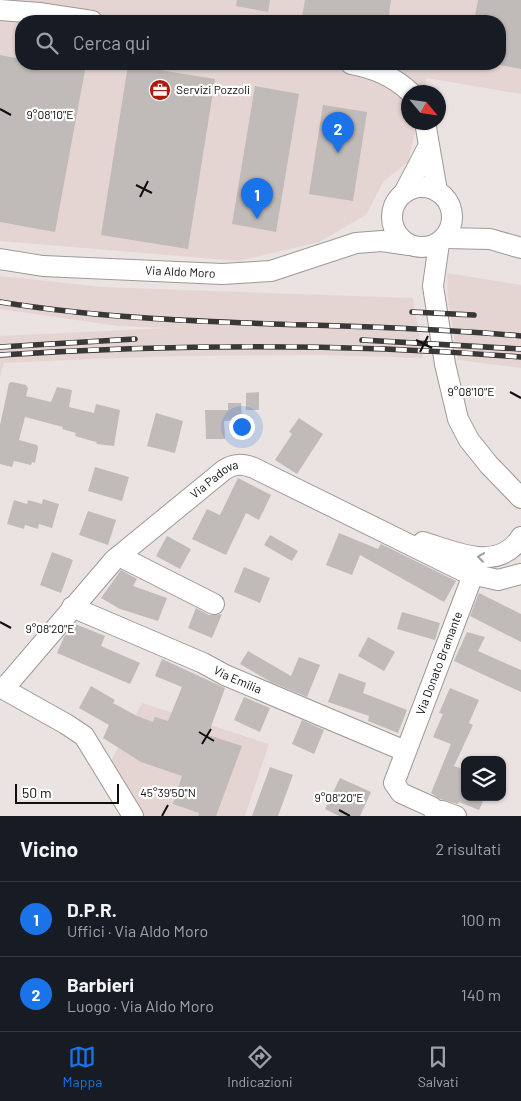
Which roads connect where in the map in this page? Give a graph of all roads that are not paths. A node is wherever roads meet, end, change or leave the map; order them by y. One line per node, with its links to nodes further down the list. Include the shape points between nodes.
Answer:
1 (0, 10): 2 (street)
2 (52, 15)
3 (377, 70): 4 (street)
4 (401, 85)
5 (427, 130): 6 (street)
6 (428, 147): 7 (street); 8 (street)
7 (437, 190): 8 (street, via 420,187); 9 (street)
8 (400, 198): 12 (street, Via Aldo Moro, via 378,225); 13 (street, via 392,221 395,231)
9 (452, 210): 10 (street); 11 (street, via 453,220)
10 (490, 239): 11 (street); 14 (street)
11 (442, 240): 13 (street, via 422,248); 16 (street)
12 (356, 242): 13 (street, Via Aldo Moro); 15 (street, Via Aldo Moro, via 270,271 222,274 43,266)
13 (411, 245): 16 (street)
14 (521, 248)
15 (0, 259)
16 (433, 286): 17 (street, via 445,364 458,419 484,459)
17 (517, 491)
18 (380, 530): 19 (street, one-way to 18, via 508,552 486,558); 20 (street, Via Padova, via 254,468 238,464 224,470); 22 (street, Via Padova)
19 (521, 537)
20 (119, 556): 23 (street); 24 (street, Via Padova)
21 (519, 574): 22 (street, Via Padova, via 498,580)
22 (473, 575): 26 (street, Via Donato Bramante)
23 (214, 604)
24 (72, 607): 25 (street, Via Padova, via 7,685); 26 (street, Via Emilia, via 203,663 225,676)
25 (0, 688): 28 (street, via 84,736)
26 (405, 751): 27 (street, Via Donato Bramante, via 395,780 396,789 430,806)
27 (436, 814): 29 (street, via 442,811)
28 (133, 816)
29 (456, 816)

